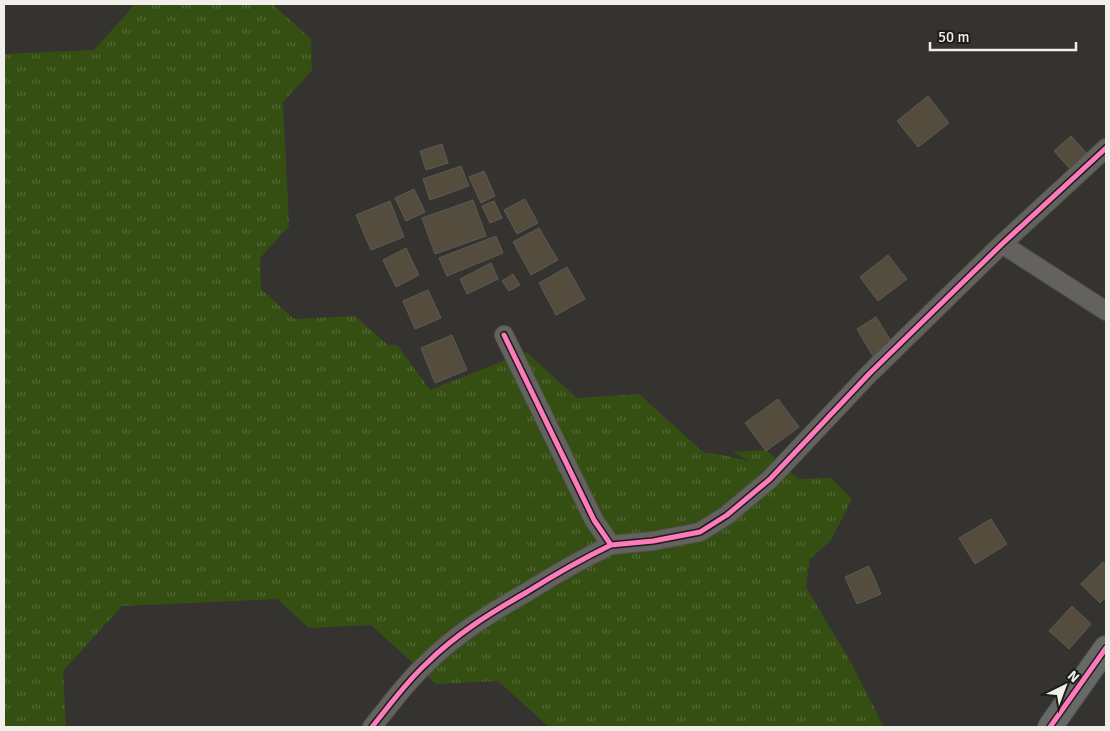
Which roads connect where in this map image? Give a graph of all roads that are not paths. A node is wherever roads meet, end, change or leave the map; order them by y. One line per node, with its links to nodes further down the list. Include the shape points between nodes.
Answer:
1 (1106, 148): 2 (street)
2 (1002, 244): 3 (street); 5 (street, via 869,374 770,479 727,515 700,532)
3 (1106, 311)
4 (504, 335): 5 (street, via 594,520)
5 (611, 545): 7 (street, via 530,590 455,638 426,663)
6 (1106, 648): 8 (street)
7 (372, 727)
8 (1050, 727)

